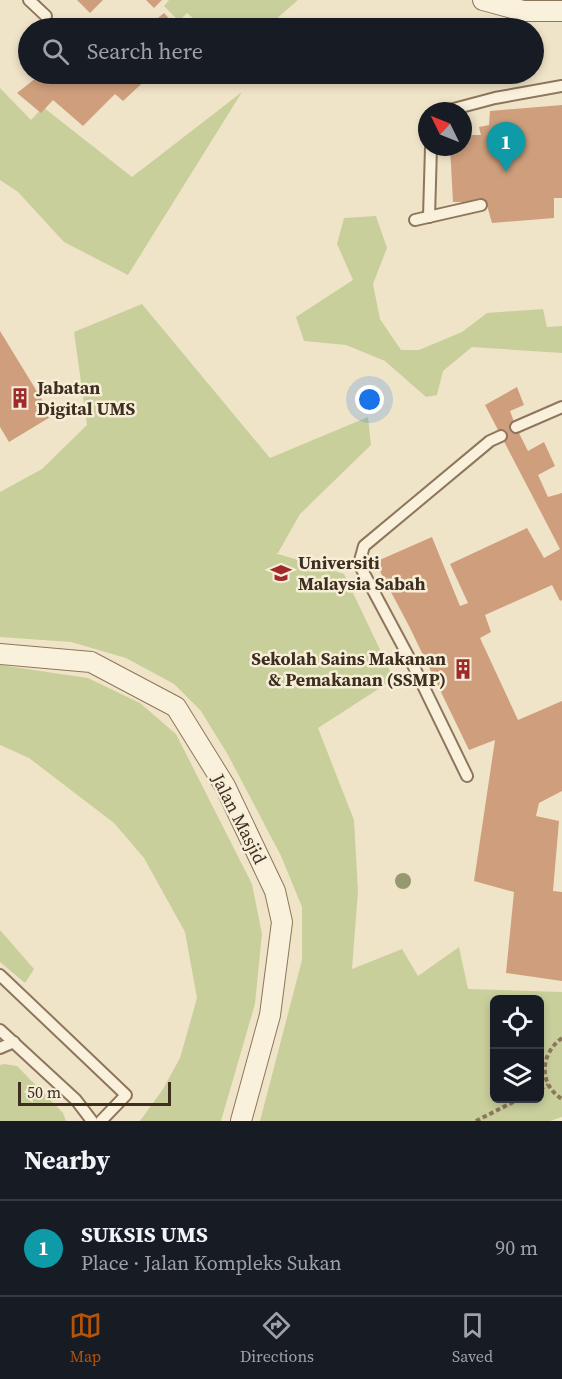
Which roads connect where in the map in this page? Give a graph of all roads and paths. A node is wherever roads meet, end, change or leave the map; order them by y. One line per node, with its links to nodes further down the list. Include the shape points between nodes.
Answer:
1 (29, 0): 4 (lane)
2 (483, 0): 3 (street, via 523,11)
3 (562, 11)
4 (46, 16)
5 (562, 86): 6 (lane)
6 (472, 104)
7 (431, 156): 9 (lane)
8 (481, 205): 9 (lane)
9 (429, 217): 10 (lane)
10 (415, 220)
11 (562, 407): 12 (lane)
12 (516, 427)
13 (501, 436): 15 (lane, via 471,456 364,546 359,564)
14 (0, 654): 27 (street, Jalan Masjid, via 91,662 176,707 225,786 275,891 282,922 270,1015)
15 (466, 776)
16 (0, 975): 26 (lane, via 126,1095)
17 (0, 1030): 19 (lane)
18 (562, 1038): 21 (path, via 544,1064)
19 (14, 1042): 20 (lane); 25 (lane, via 76,1100)
20 (0, 1048)
21 (548, 1085): 22 (path); 23 (path)
22 (544, 1087)
23 (562, 1099)
24 (511, 1103): 28 (path)
25 (92, 1121)
26 (101, 1121)
27 (241, 1121)
28 (476, 1121)

